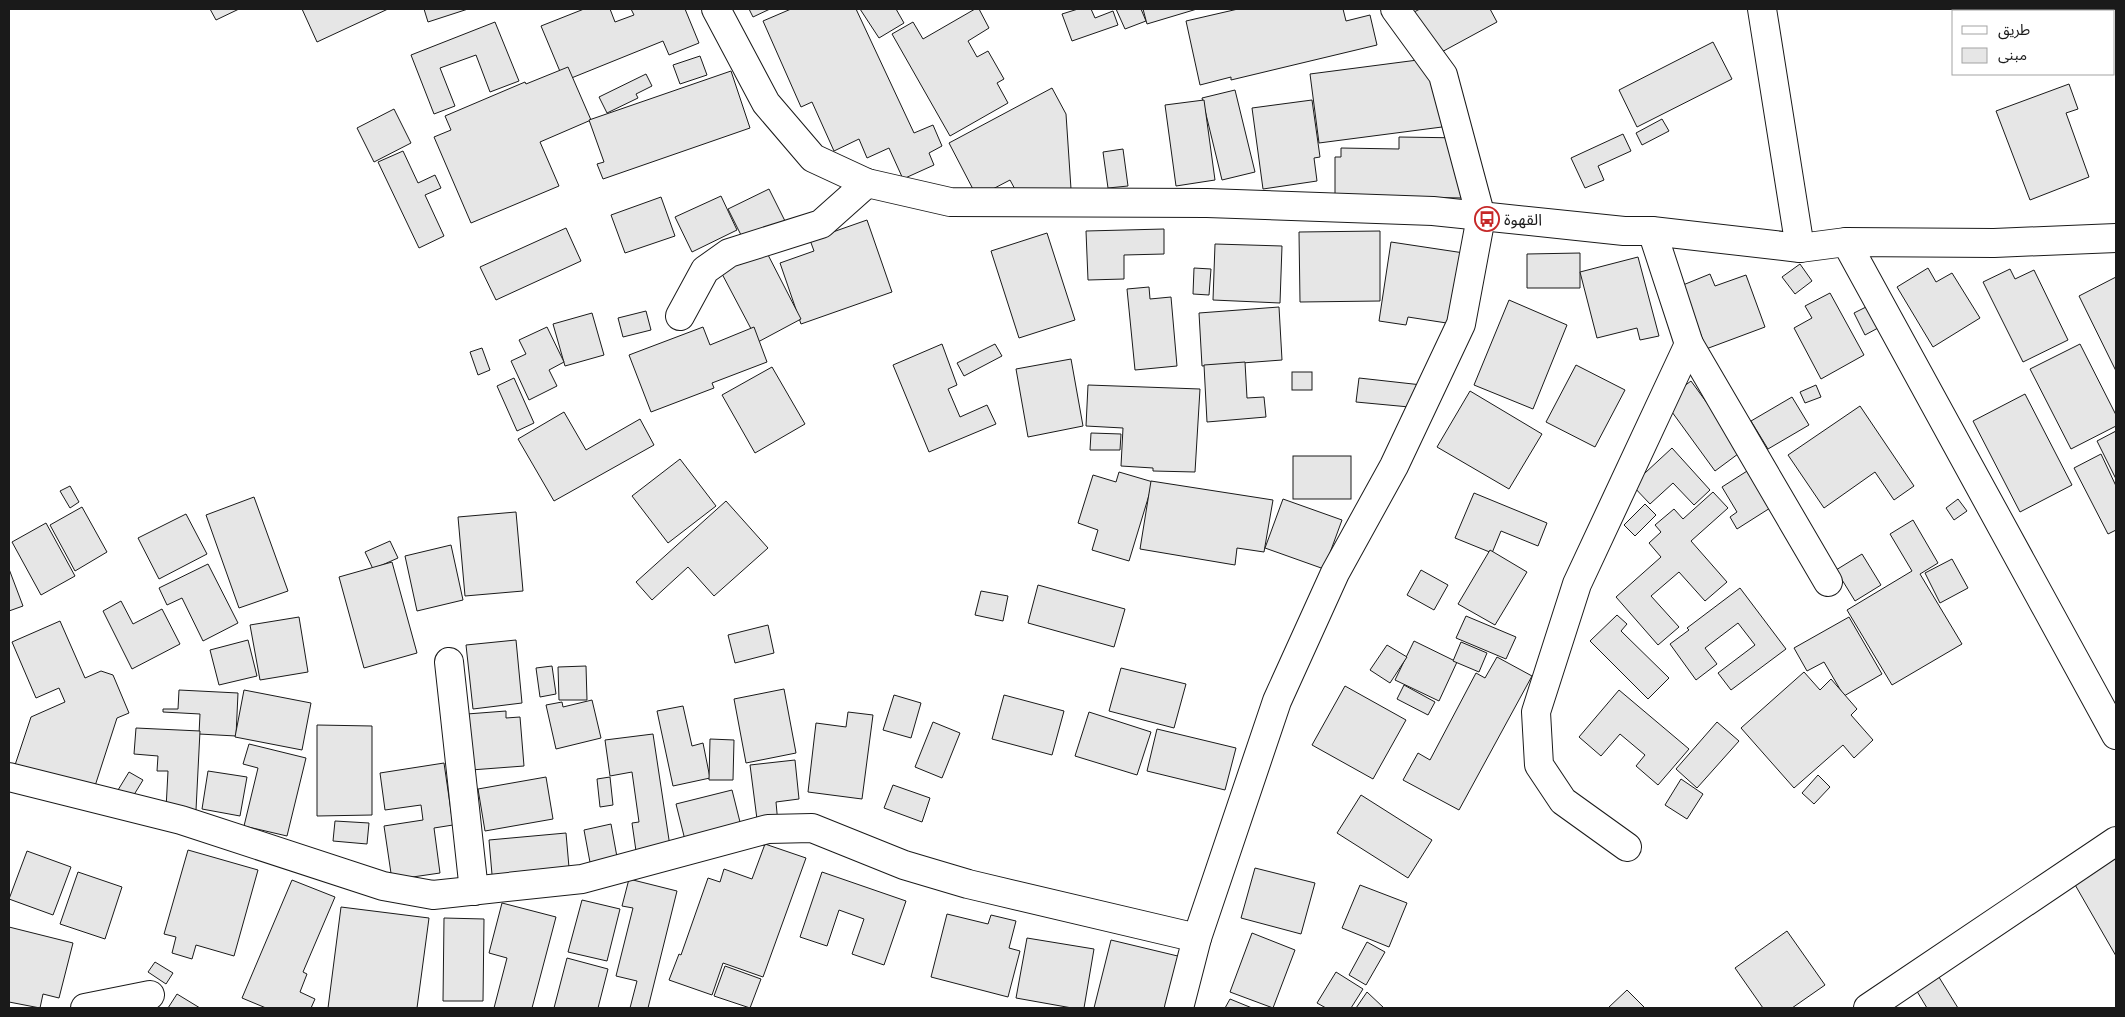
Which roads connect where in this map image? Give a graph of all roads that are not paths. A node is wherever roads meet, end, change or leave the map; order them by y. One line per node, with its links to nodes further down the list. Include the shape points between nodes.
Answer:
1 (716, 9): 4 (street, via 766,103 813,158)
2 (1395, 9): 5 (street, via 1443,75)
3 (1762, 9): 9 (street)
4 (867, 183): 5 (street, via 950,202 1207,203 1433,211); 10 (street, via 821,224 729,253 705,270)
5 (1482, 217): 6 (street); 19 (street, via 1461,324 1394,466 1335,573 1277,701)
6 (1652, 231): 9 (street); 11 (street)
7 (2116, 238): 8 (street, via 1994,243)
8 (1846, 242): 9 (street); 14 (street)
9 (1800, 248)
10 (680, 316)
11 (1689, 344): 12 (street); 17 (street, via 1577,584 1536,712 1539,765 1563,801)
12 (1828, 582)
13 (449, 662): 18 (street)
14 (2116, 735)
15 (9, 778): 18 (street, via 181,820 383,886 433,895)
16 (2116, 841): 23 (street)
17 (1627, 847)
18 (474, 891): 19 (street, via 582,879 768,830 812,828 904,865 968,884)
19 (1197, 938): 22 (street)
20 (150, 995): 21 (street)
21 (84, 1008)
22 (1179, 1008)
23 (1868, 1008)

